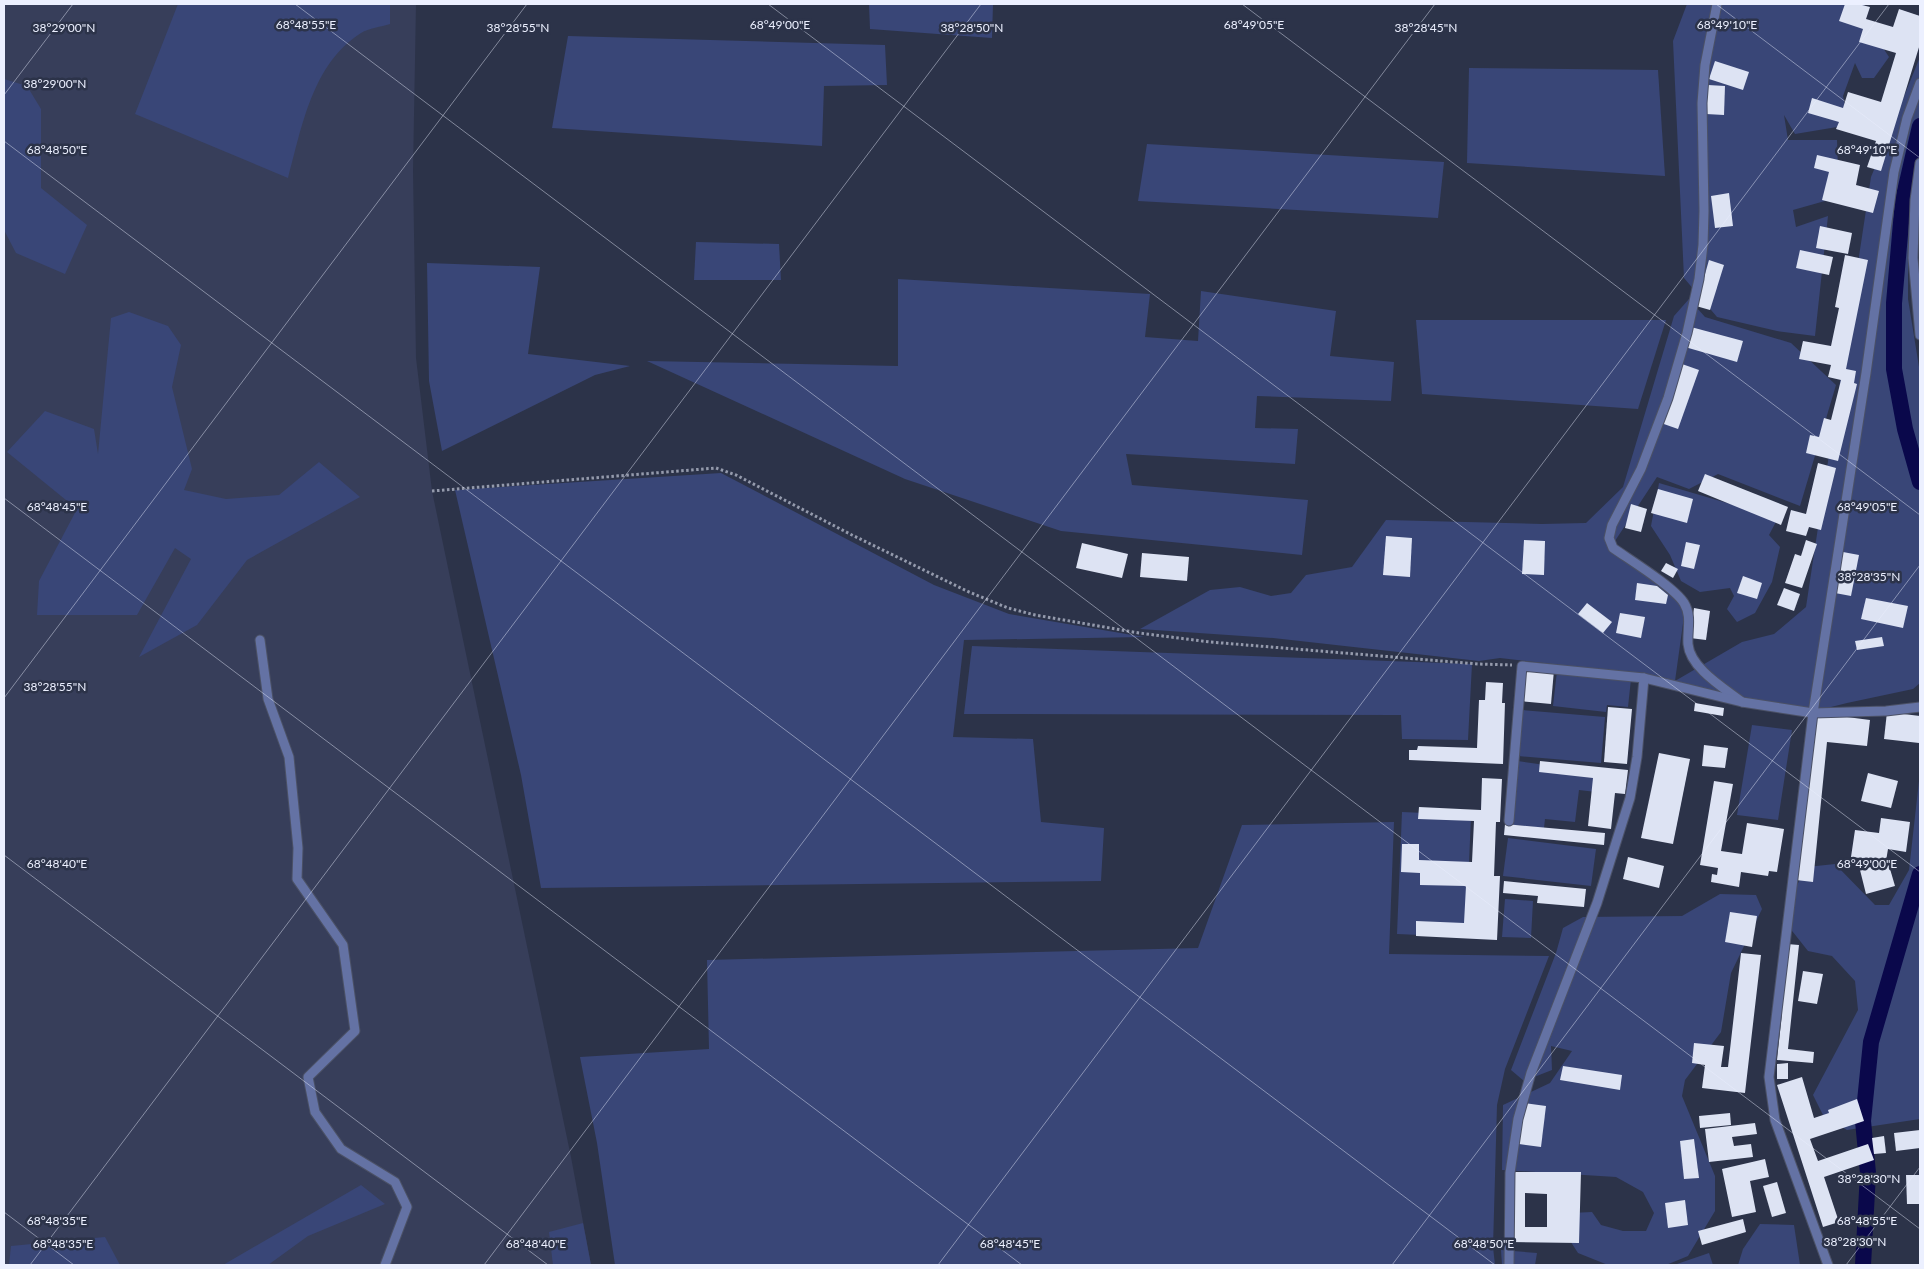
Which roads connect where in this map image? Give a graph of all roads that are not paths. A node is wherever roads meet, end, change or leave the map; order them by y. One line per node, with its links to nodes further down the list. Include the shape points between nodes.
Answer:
1 (1717, 4): 7 (lane, via 1705,64 1702,103 1704,211 1699,279 1668,398 1641,469 1612,525 1610,538 1613,548 1684,602 1689,619 1688,645 1692,659)
2 (1920, 83): 9 (lane, via 1894,172)
3 (1920, 164): 4 (lane, via 1913,258)
4 (1920, 335)
5 (260, 640): 11 (lane, via 268,698 289,757 298,841 297,879 343,945 355,1031 308,1077 315,1112 341,1149 395,1182 407,1207)
6 (1644, 678): 7 (lane); 10 (lane, via 1522,666); 12 (lane, via 1638,757 1630,798 1597,903 1531,1073 1518,1119 1510,1173)
7 (1742, 702): 9 (lane)
8 (1920, 707): 9 (lane)
9 (1813, 713): 13 (lane, via 1769,1077 1775,1120)
10 (1509, 821)
11 (385, 1265)
12 (1509, 1265)
13 (1828, 1265)

